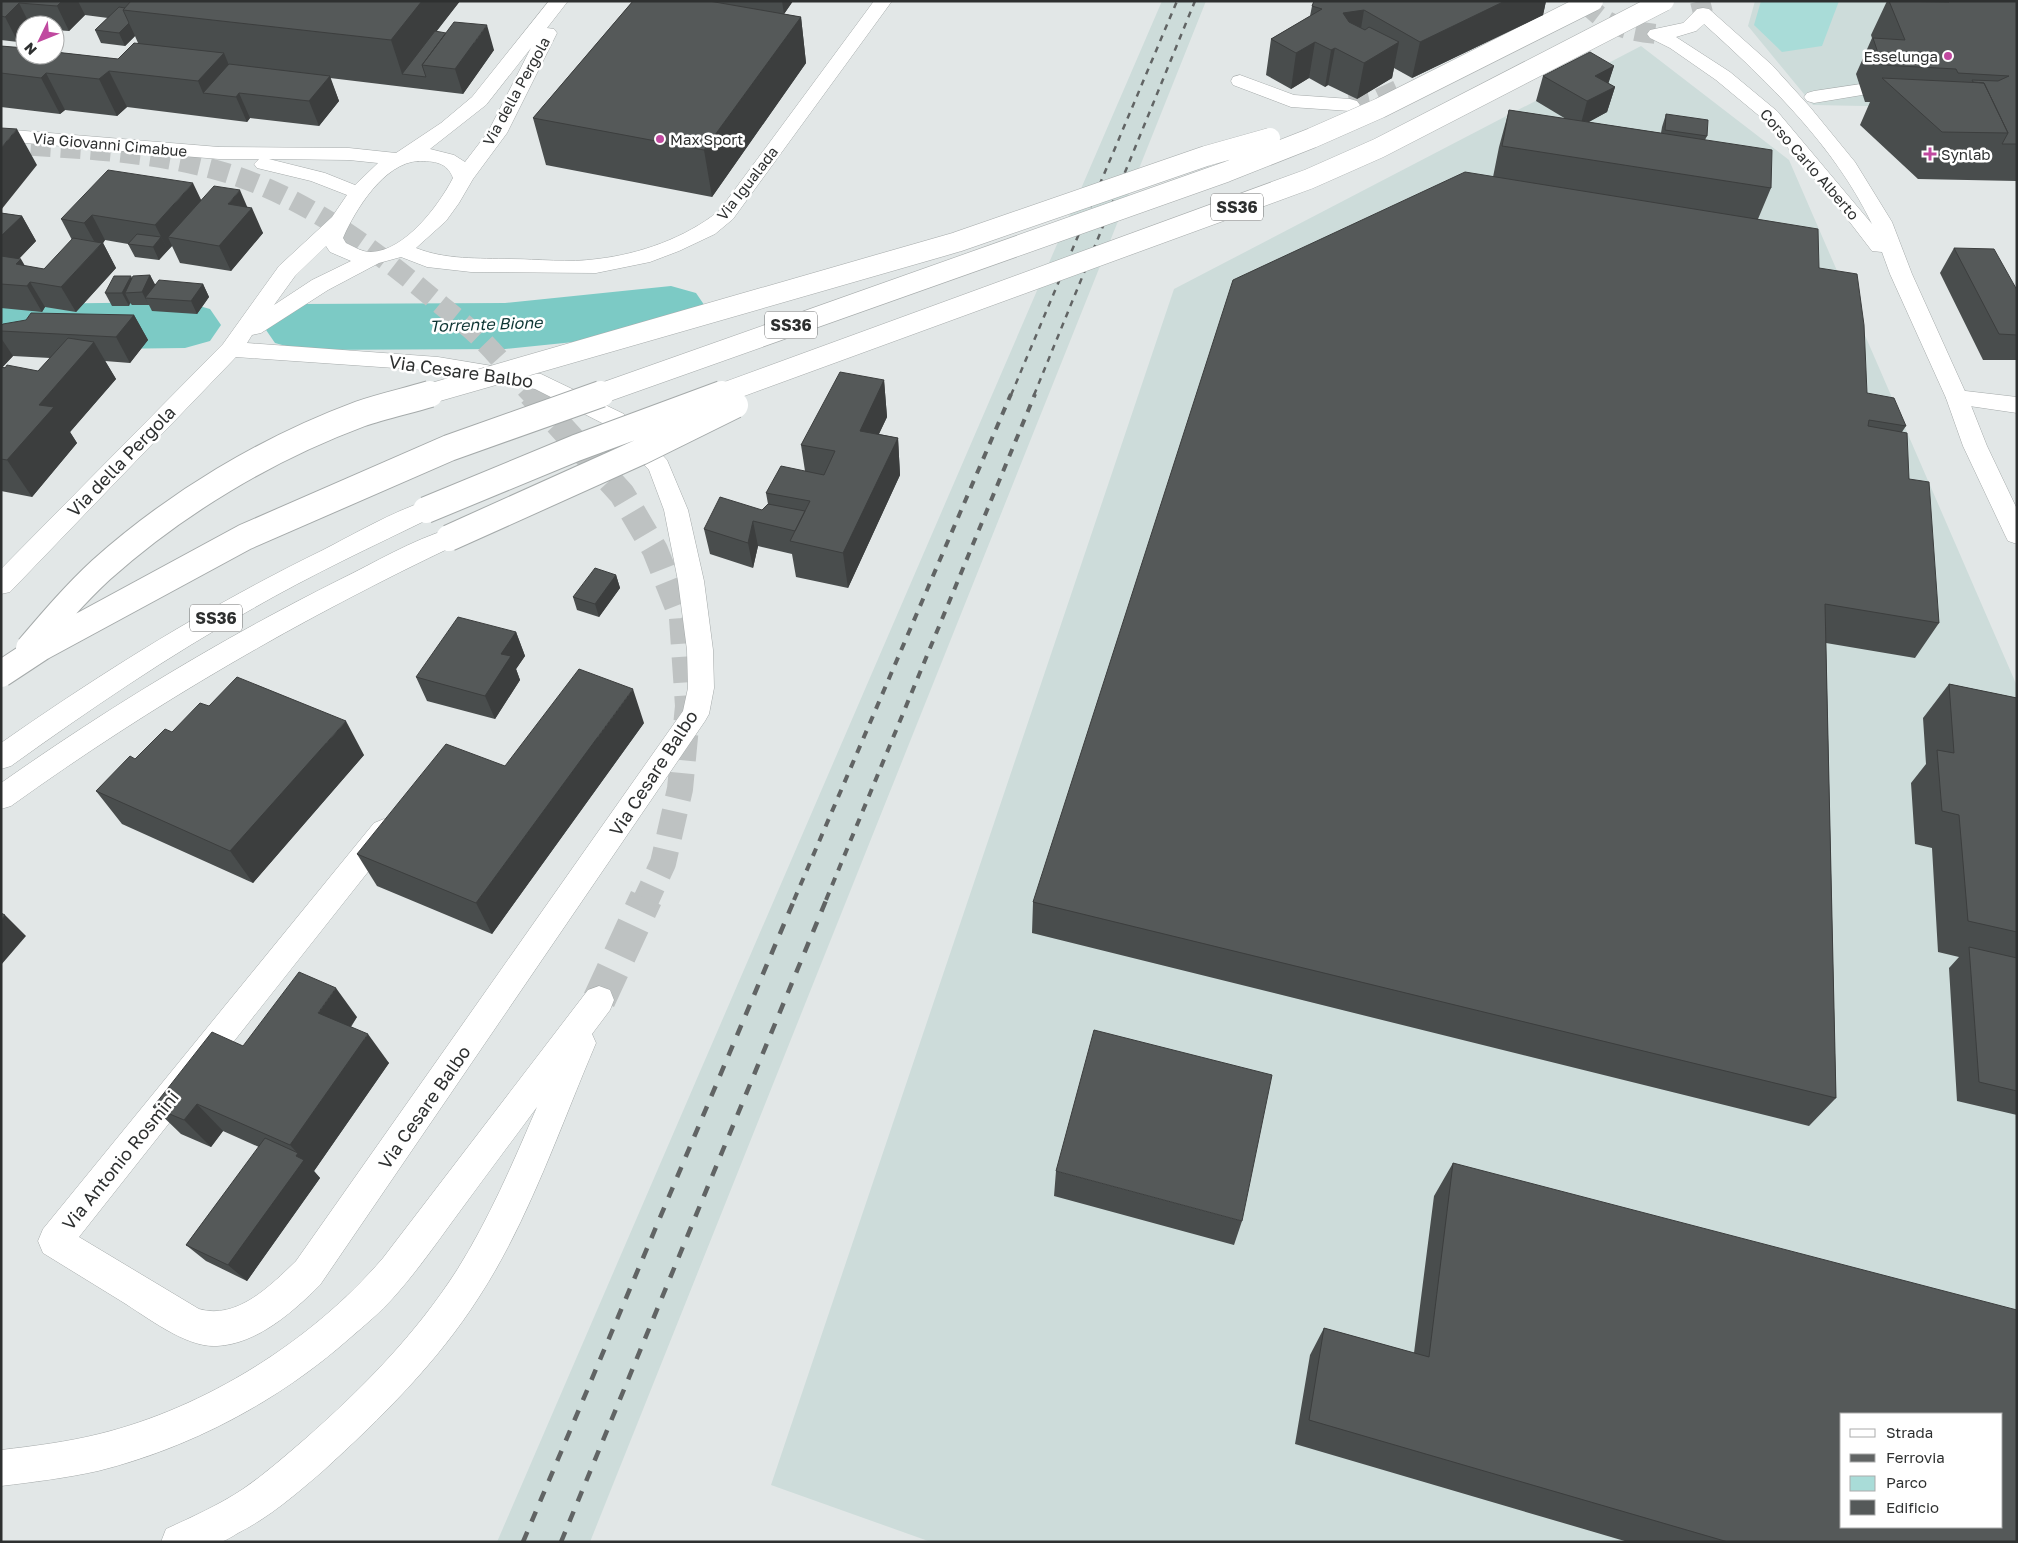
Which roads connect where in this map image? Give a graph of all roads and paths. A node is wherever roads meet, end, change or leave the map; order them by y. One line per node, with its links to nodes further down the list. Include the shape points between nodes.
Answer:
1 (559, 1): 13 (main road, Via della Pergola, via 479,101)
2 (564, 1): 14 (main road, Via della Pergola, via 497,133)
3 (884, 1): 17 (main road, Via Igualada, via 726,215 708,230 643,257 596,266 471,265 427,260)
4 (1593, 1): 10 (main road, SS36, bridge)
5 (1664, 1): 21 (main road, SS36, bridge, via 1379,148 1309,179)
6 (1240, 81): 9 (main road, via 1291,101)
7 (1861, 90): 8 (main road)
8 (1814, 97)
9 (1350, 105)
10 (1380, 108): 26 (main road, SS36, bridge, via 1226,172 440,452 245,537 50,642); 27 (main road, bridge, via 1206,156 957,242 361,414 324,429 223,479 178,507 141,536 96,573 63,606)
11 (1, 135): 12 (main road, Via Giovanni Cimabue)
12 (218, 153): 13 (main road, Via Giovanni Cimabue, via 349,154); 15 (main road, Via Giovanni Cimabue, via 318,177)
13 (402, 158): 14 (main road, Via Giovanni Cimabue, via 431,155 447,158 459,166); 15 (main road, Via della Pergola)
14 (463, 178): 17 (main road, Via della Pergola, via 432,222)
15 (359, 193): 16 (main road, Via della Pergola)
16 (338, 222): 18 (main road, via 333,238 337,248); 20 (main road, Via della Pergola, via 287,271)
17 (401, 249): 18 (main road, Via della Pergola)
18 (373, 258): 20 (main road, Via della Pergola, via 320,285)
19 (1901, 274): 19 (main road, Corso Carlo Alberto, via 1840,195 1770,114 1724,76 1677,44 1656,34 1688,28 1699,21 1703,13 1765,69 1848,166 1882,222); 22 (main road, Corso Carlo Alberto)
20 (236, 342): 25 (main road, Via della Pergola); 31 (main road, Via Cesare Balbo, via 438,364 541,382 616,420 659,466 676,510 691,581 700,650 701,688 696,714 308,1273 286,1294)
21 (791, 369): 28 (main road, SS36, bridge, via 576,448 367,538 194,631 82,700); 29 (main road, bridge, via 732,407 428,547 277,624 199,668 43,767)
22 (1957, 398): 23 (main road); 24 (main road, Corso Carlo Alberto, via 1975,446)
23 (2017, 405)
24 (2017, 535)
25 (1, 585)
26 (1, 674)
27 (1, 683)
28 (10, 751)
29 (1, 798)
30 (402, 808): 31 (main road, Via Antonio Rosmini, via 55,1241 189,1323 204,1329)
31 (237, 1325)
32 (1, 1468): 33 (main road, via 61,1461 143,1441 178,1427 274,1375 322,1341 385,1283 599,1000 499,1226 467,1284 431,1334 387,1386 282,1483 255,1503)
33 (179, 1542)

